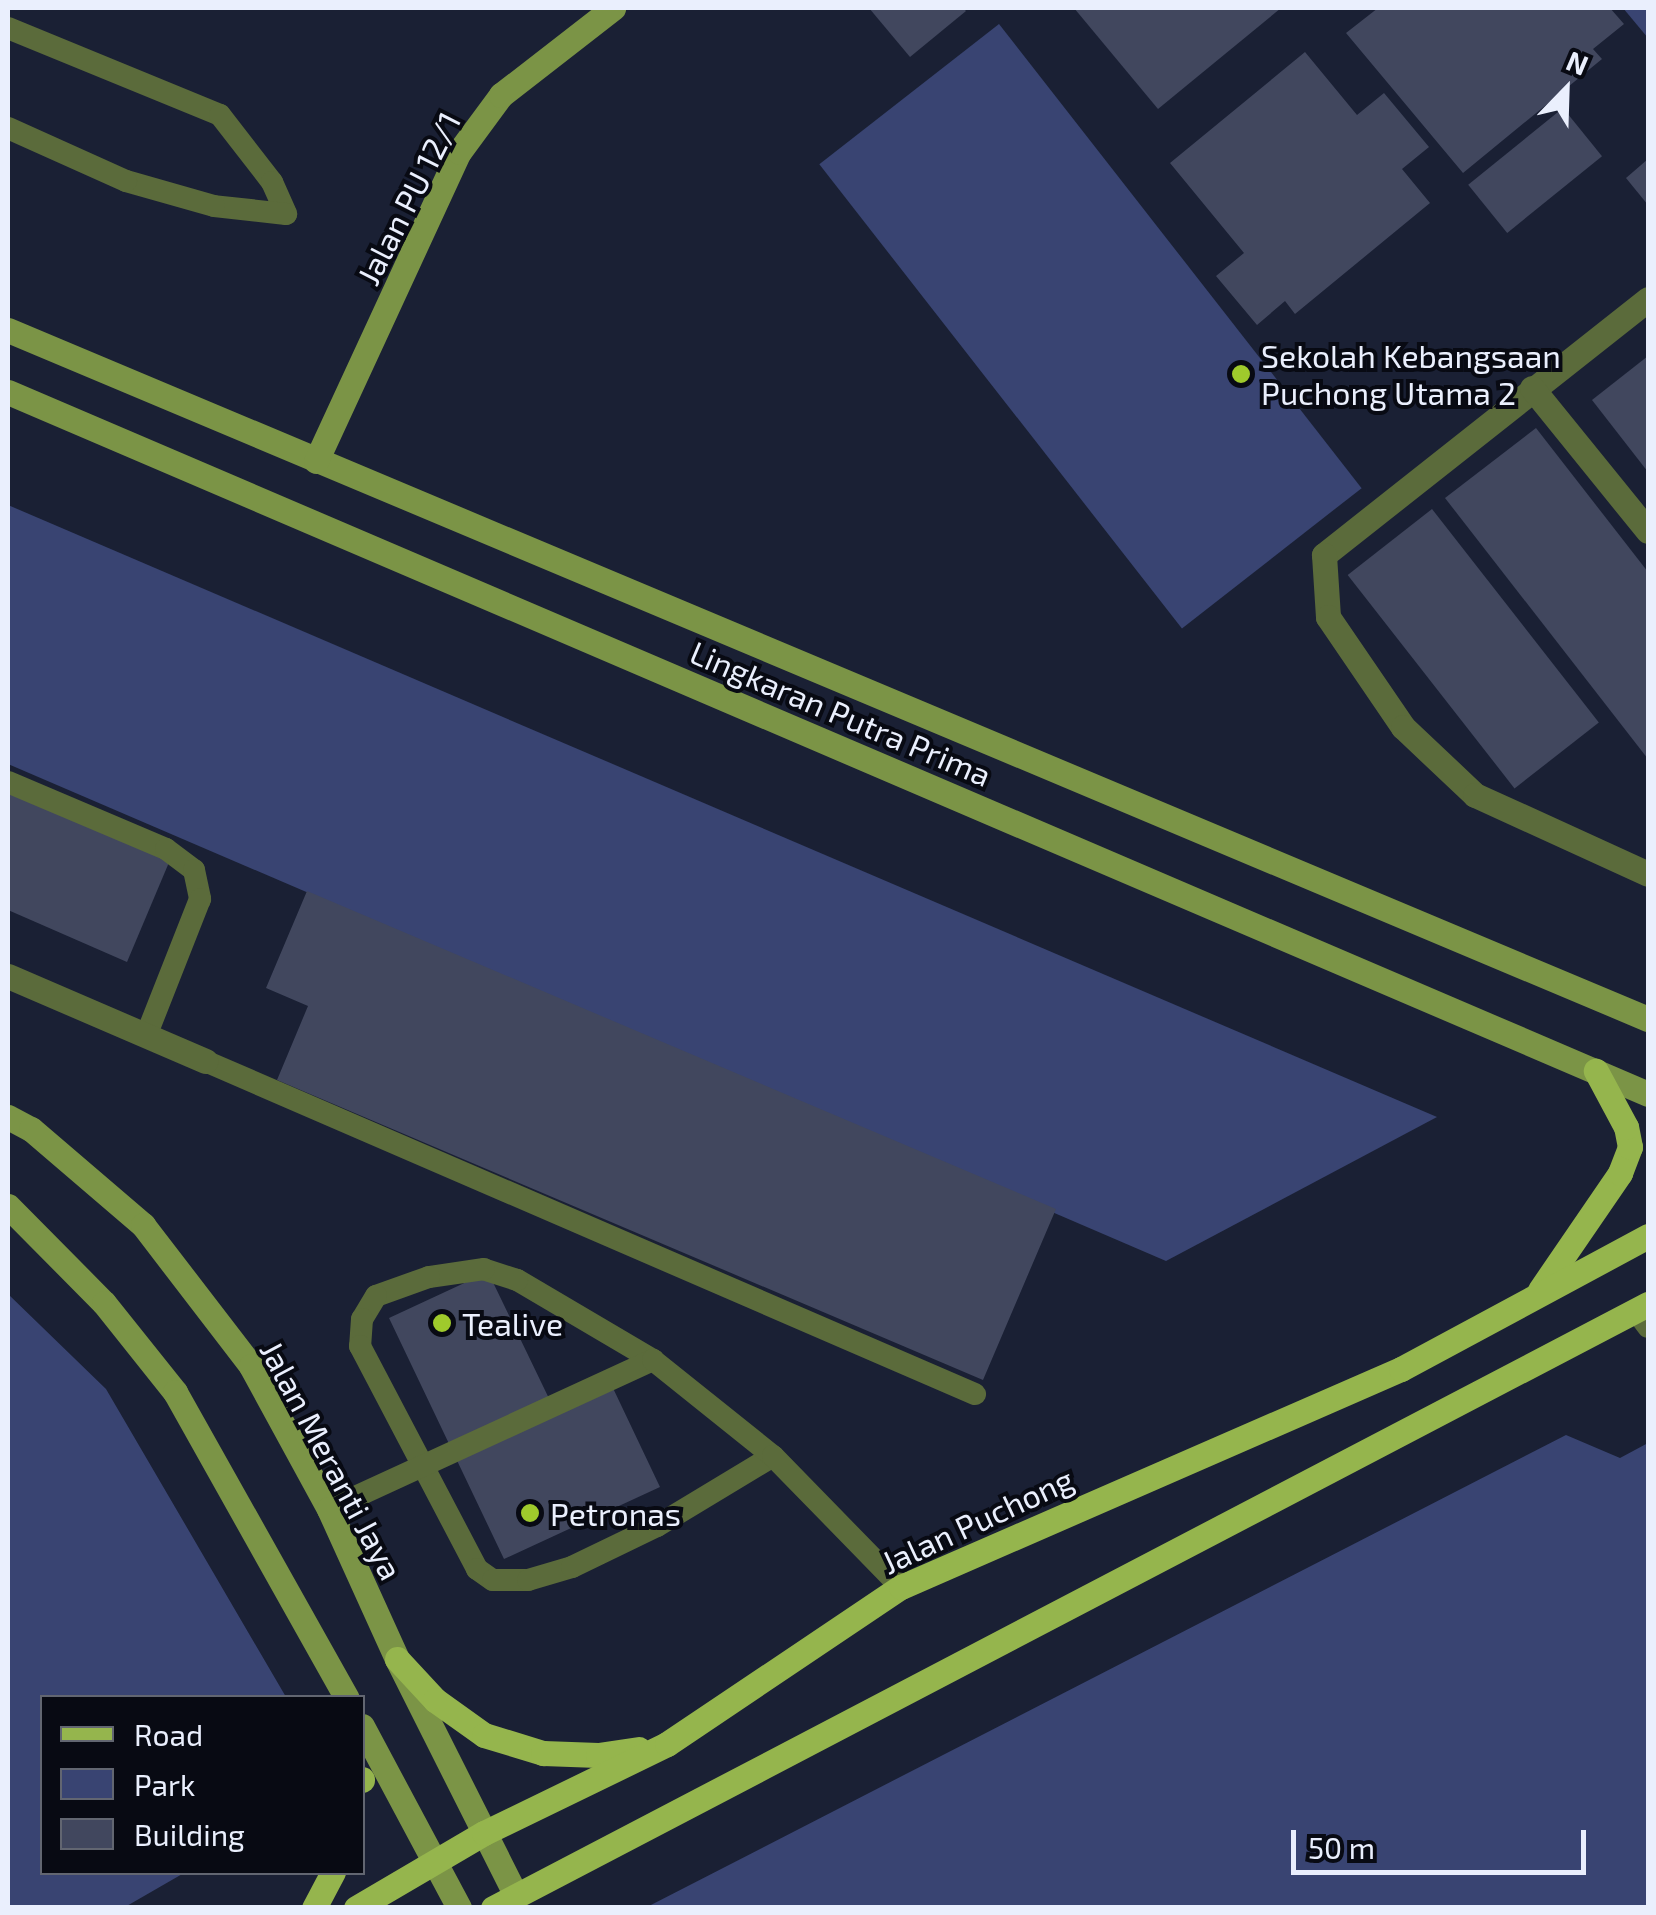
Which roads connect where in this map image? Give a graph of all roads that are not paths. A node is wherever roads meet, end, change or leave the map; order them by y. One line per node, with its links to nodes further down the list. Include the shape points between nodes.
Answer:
1 (613, 8): 8 (main road, Jalan PU 12/1, via 501,95 460,152)
2 (8, 28): 3 (lane, via 220,115 272,182 286,214 214,206 126,181)
3 (8, 128)
4 (1648, 299): 6 (street)
5 (8, 330): 8 (main road, Lingkaran Putra Prima)
6 (1532, 388): 9 (street); 11 (street, via 1324,555 1328,617 1403,727 1475,796)
7 (8, 392): 16 (main road, Lingkaran Putra Prima)
8 (316, 461): 13 (main road, Lingkaran Putra Prima)
9 (1648, 532)
10 (8, 782): 14 (lane, via 166,849 194,870 200,899)
11 (1648, 874)
12 (8, 976): 14 (street)
13 (1648, 1019)
14 (146, 1036): 15 (street)
15 (205, 1061): 24 (lane)
16 (1596, 1072): 17 (main road, Lingkaran Putra Prima); 21 (main road, via 1626,1126 1630,1148)
17 (1648, 1094)
18 (8, 1117): 27 (main road, Jalan Meranti Jaya, via 143,1225 251,1366)
19 (8, 1206): 30 (main road, via 104,1303 175,1392)
20 (1648, 1236): 21 (main road, Jalan Puchong)
21 (1538, 1294): 28 (main road, Jalan Puchong, via 1401,1369)
22 (1644, 1314): 36 (main road)
23 (653, 1360): 25 (lane); 26 (lane); 26 (lane, via 517,1280 484,1269 430,1277 376,1296 362,1319 360,1346)
24 (974, 1394)
25 (773, 1456): 26 (lane, via 657,1526 572,1568 528,1580 492,1580 477,1569); 28 (lane)
26 (422, 1466): 27 (lane)
27 (329, 1509): 29 (main road, Jalan Meranti Jaya)
28 (901, 1587): 32 (main road, Jalan Puchong)
29 (397, 1659): 32 (main road, via 435,1700 498,1740 543,1754 598,1755); 33 (main road, Jalan Meranti Jaya)
30 (345, 1695)
31 (365, 1732): 34 (main road)
32 (667, 1744): 33 (main road, Jalan Puchong)
33 (484, 1834): 34 (main road, Jalan Puchong); 36 (main road, Jalan Meranti Jaya)
34 (433, 1861): 38 (main road, Jalan Puchong); 39 (main road)
35 (331, 1875): 37 (main road)
36 (504, 1902)
37 (314, 1908)
38 (356, 1908)
39 (459, 1908)

